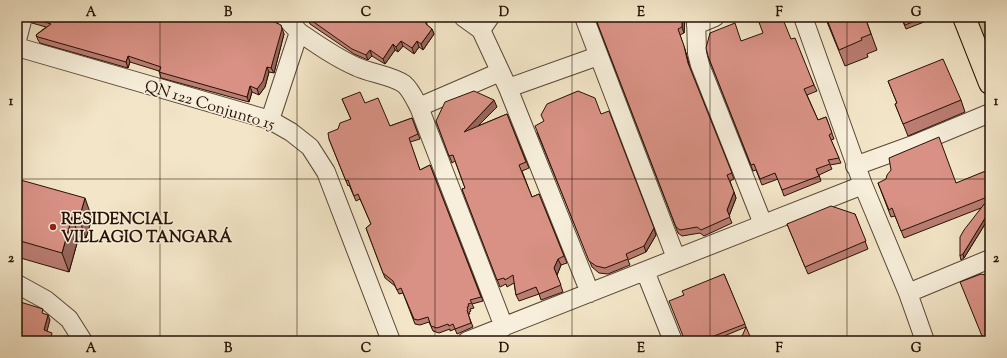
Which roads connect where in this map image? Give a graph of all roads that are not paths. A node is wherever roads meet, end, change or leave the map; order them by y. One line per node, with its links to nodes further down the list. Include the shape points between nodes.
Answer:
1 (23, 17): 11 (street)
2 (285, 17): 10 (street)
3 (463, 17): 9 (street)
4 (584, 17): 13 (street)
5 (715, 17): 8 (street)
6 (803, 17): 20 (street)
7 (964, 17): 15 (main road)
8 (696, 21): 22 (street, via 700,65)
9 (486, 24): 14 (street)
10 (299, 32): 17 (street, via 350,64 397,80 404,85); 19 (street)
11 (17, 40)
12 (17, 47): 19 (street, QN 122 Conjunto 15)
13 (598, 56): 16 (street); 23 (street)
14 (500, 72): 16 (street); 17 (street)
15 (990, 83)
16 (508, 88): 28 (street)
17 (419, 107): 29 (street)
18 (990, 113): 20 (street)
19 (270, 120): 32 (street, QN 122 Conjunto 15, via 310,147 326,172)
20 (855, 166): 21 (street)
21 (863, 185): 22 (street); 27 (street)
22 (763, 224): 23 (street)
23 (676, 258): 25 (street)
24 (990, 259): 27 (street)
25 (645, 271): 28 (street); 34 (street)
26 (17, 284): 31 (street, via 46,300 69,319)
27 (908, 293): 30 (street)
28 (590, 294): 29 (street)
29 (504, 327): 33 (street)
30 (919, 339)
31 (83, 341)
32 (391, 341)
33 (467, 341)
34 (673, 341)

